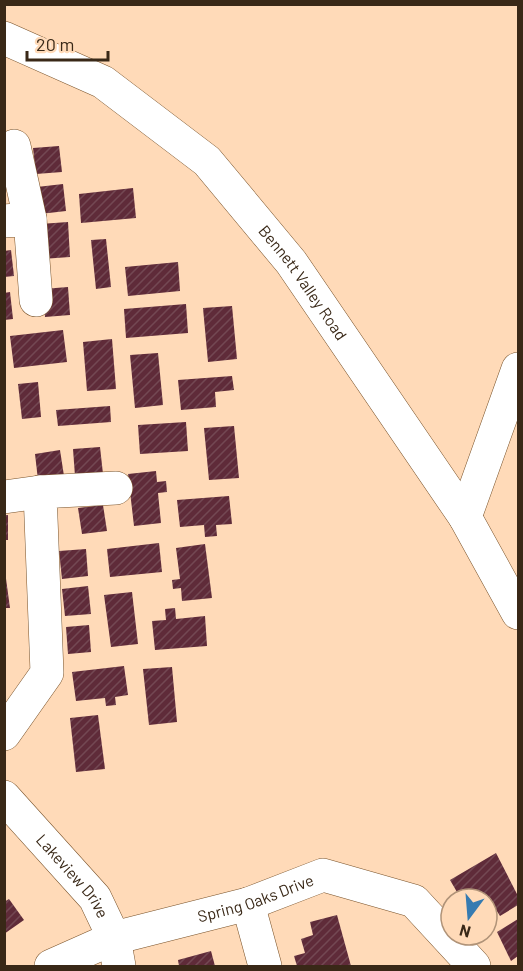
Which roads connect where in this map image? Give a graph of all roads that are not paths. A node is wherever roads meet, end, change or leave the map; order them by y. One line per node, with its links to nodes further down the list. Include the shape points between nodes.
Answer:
1 (4, 38): 9 (street, Bennett Valley Road, via 103,82 207,161 291,262)
2 (14, 146): 3 (street)
3 (17, 220): 4 (street)
4 (36, 300)
5 (519, 369): 9 (street)
6 (116, 488): 7 (street)
7 (40, 492): 8 (street); 11 (street, via 47,673)
8 (4, 497)
9 (465, 517): 10 (street, Bennett Valley Road)
10 (519, 613)
11 (4, 734)
12 (4, 797): 14 (street, Lakeview Drive, via 95,898)
13 (248, 904): 14 (street, Spring Oaks Drive); 16 (street); 17 (street, Spring Oaks Drive, via 323,875 414,901)
14 (117, 952): 15 (street, Spring Oaks Drive)
15 (51, 966)
16 (265, 966)
17 (474, 966)

